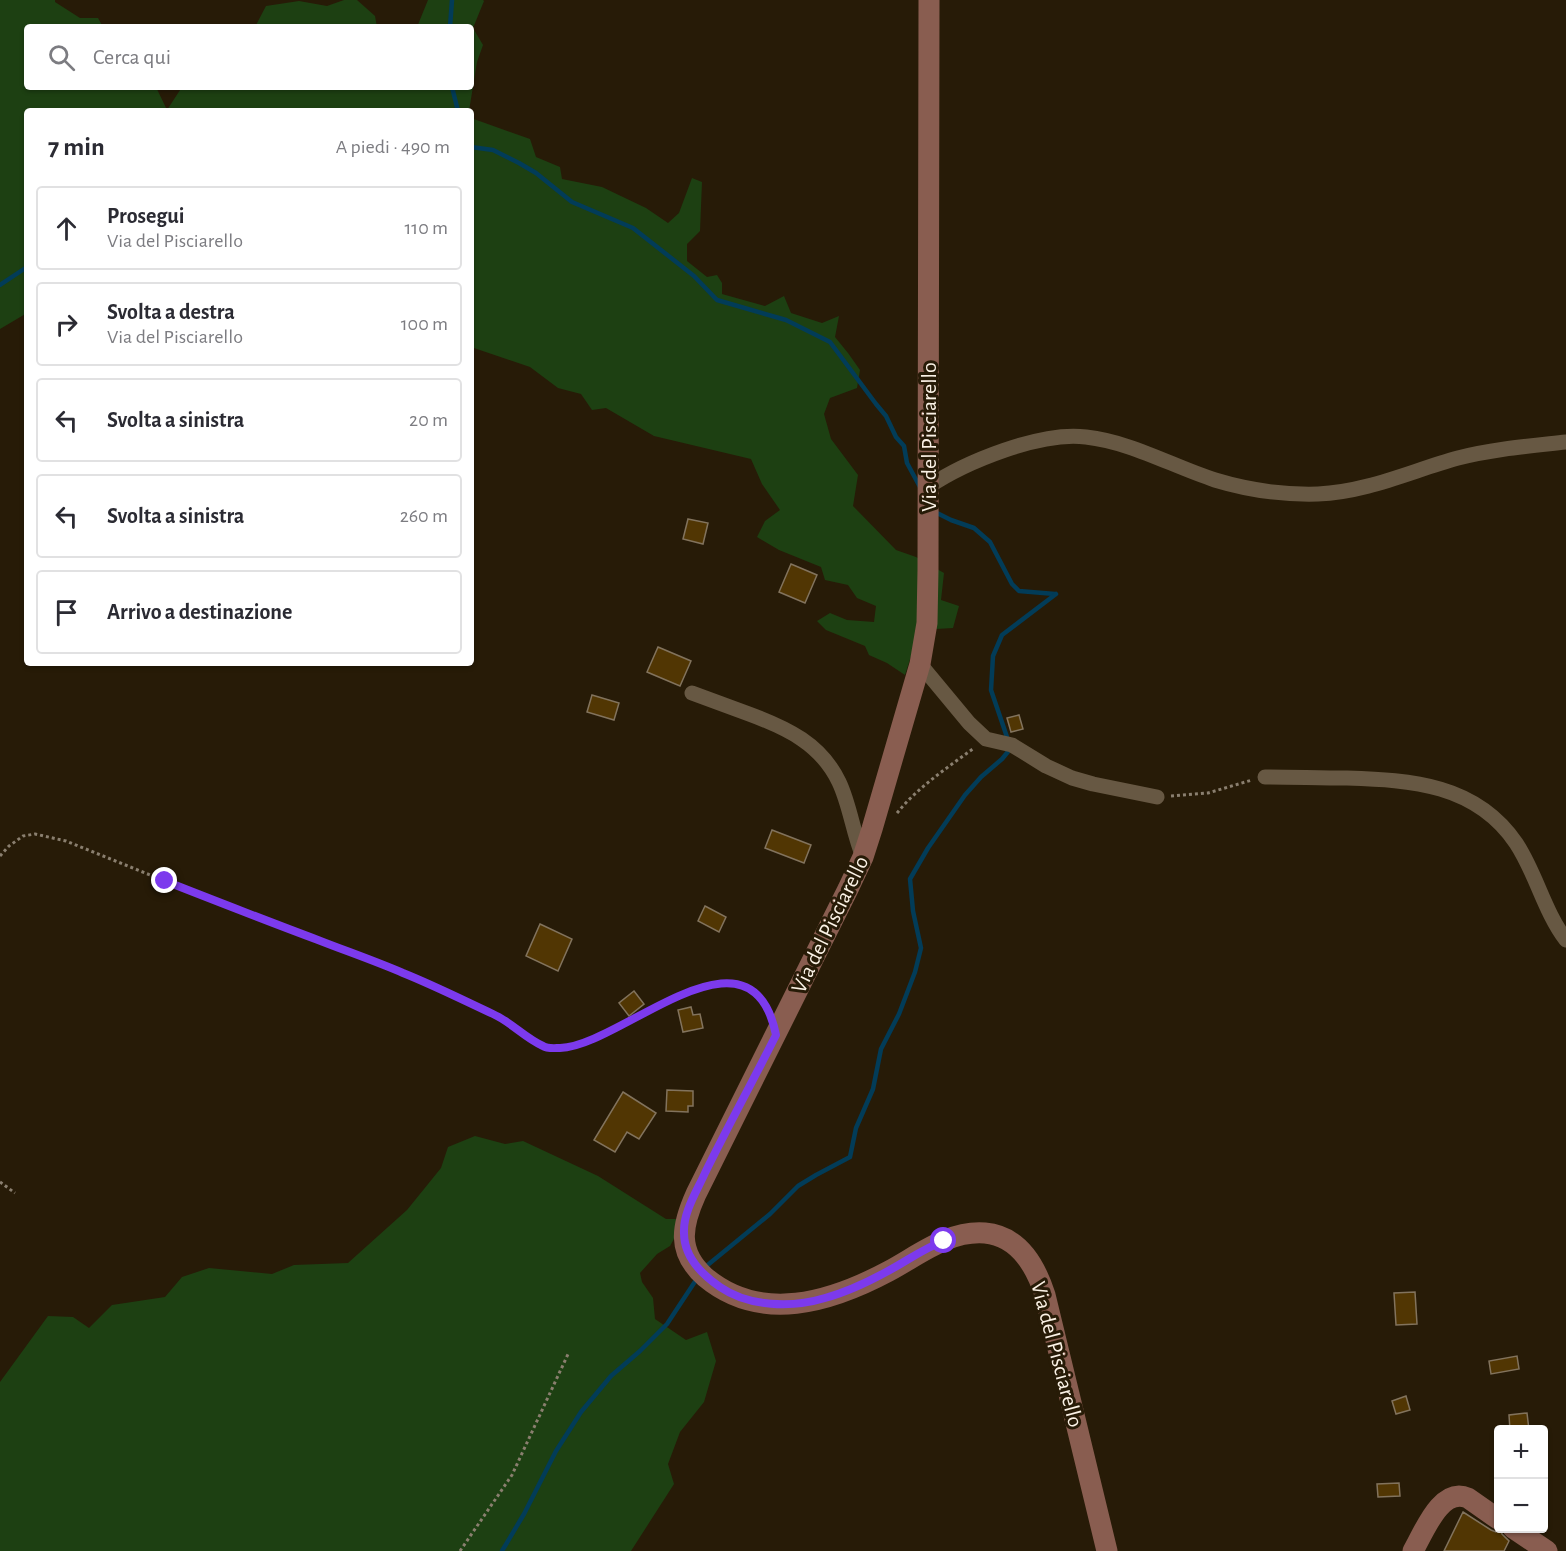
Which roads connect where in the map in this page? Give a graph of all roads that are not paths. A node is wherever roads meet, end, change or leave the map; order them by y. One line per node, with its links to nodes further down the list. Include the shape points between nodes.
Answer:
1 (929, 0): 3 (street, Via del Pisciarello)
2 (1566, 442): 3 (street, via 1478,454 1364,488 1307,494 1230,484 1113,442 1064,436 983,459)
3 (928, 487): 4 (street, Via del Pisciarello, via 928,610)
4 (920, 664): 7 (street, via 986,739 1012,745 1072,778); 8 (street, Via del Pisciarello)
5 (692, 693): 8 (street, via 778,725 816,749 841,787)
6 (1265, 777): 9 (street, via 1402,781 1464,798 1486,812 1512,838)
7 (1157, 797)
8 (863, 857): 12 (street, Via del Pisciarello, via 686,1216 684,1240 688,1253 704,1275 727,1292 748,1301 800,1303 861,1285 928,1248 959,1236 991,1234 1014,1245 1032,1263 1045,1295)
9 (1566, 940)
10 (1494, 1516): 13 (street, via 1468,1498 1454,1496 1430,1520)
11 (1520, 1533): 14 (street)
12 (1107, 1551)
13 (1413, 1551)
14 (1547, 1551)

